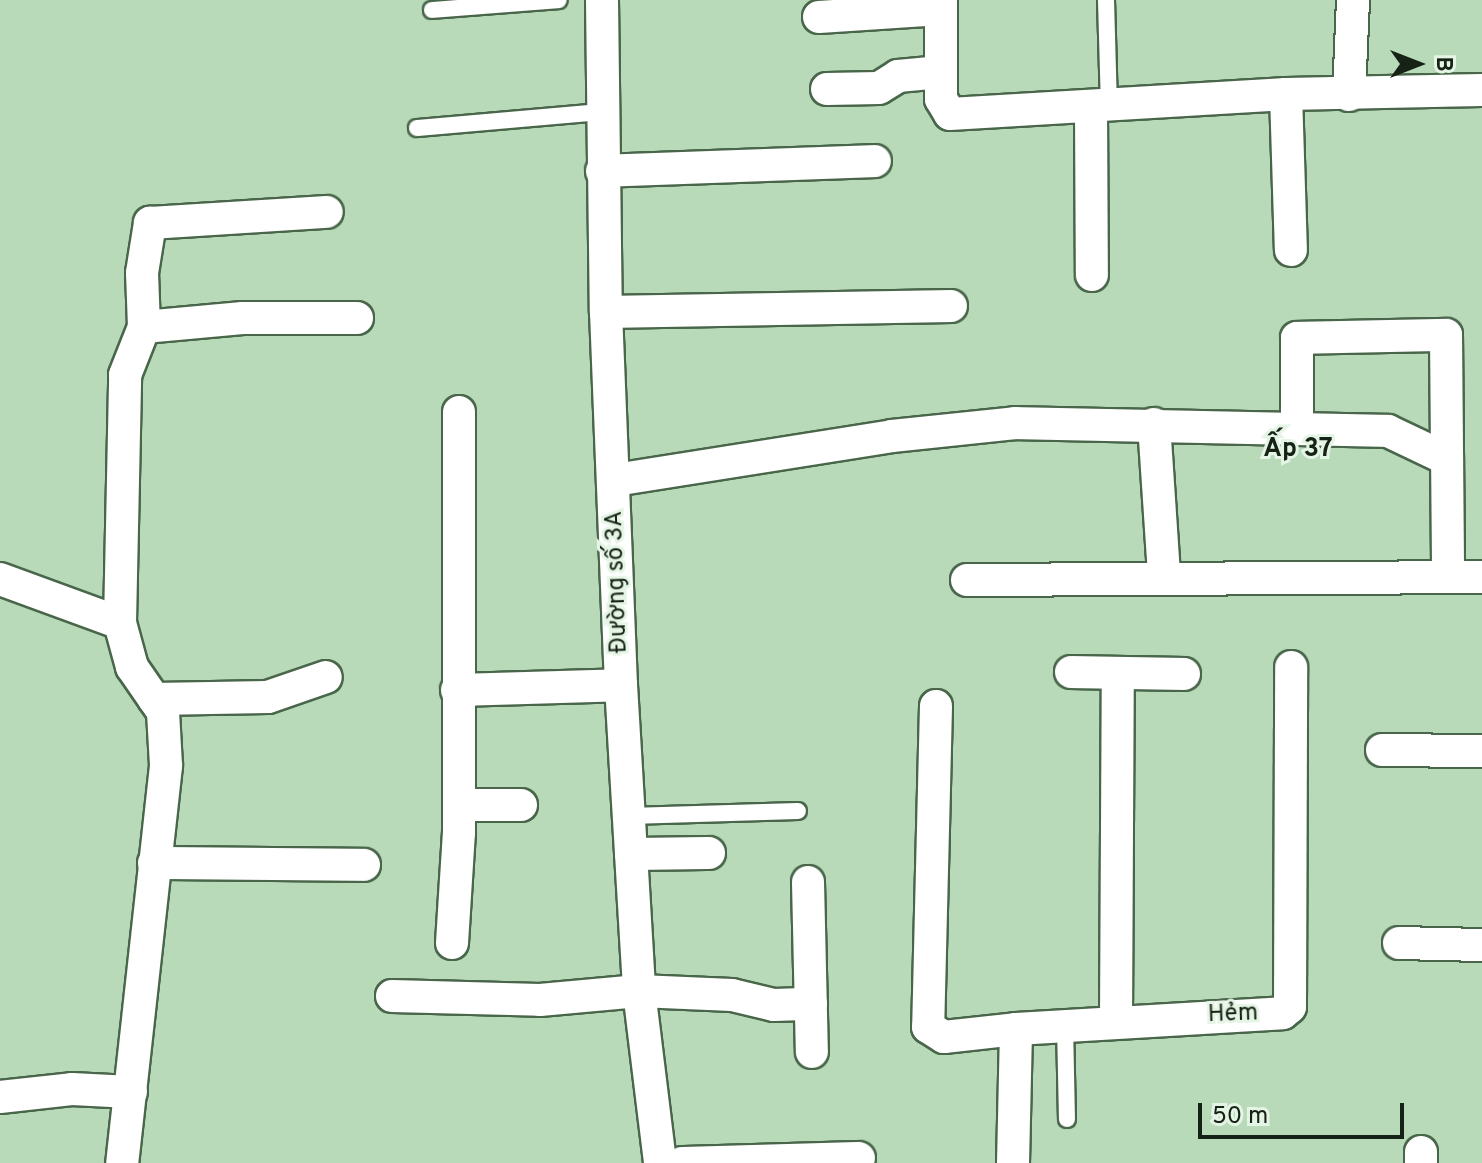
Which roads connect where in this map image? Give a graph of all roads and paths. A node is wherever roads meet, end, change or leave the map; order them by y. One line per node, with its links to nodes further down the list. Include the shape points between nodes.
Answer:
1 (559, 0): 6 (lane)
2 (602, 0): 14 (street, Đường số 3A)
3 (1106, 0): 13 (lane)
4 (1353, 0): 12 (street)
5 (941, 4): 7 (street); 8 (street)
6 (432, 10)
7 (819, 17)
8 (941, 72): 9 (street, via 898,76 879,88); 13 (street, via 941,99 950,114)
9 (827, 89)
10 (1482, 90): 12 (street)
11 (1286, 94): 12 (street); 13 (street); 19 (street)
12 (1349, 95)
13 (1100, 108): 20 (street)
14 (601, 112): 15 (lane); 17 (street, Đường số 3A)
15 (417, 128)
16 (875, 161): 17 (street)
17 (602, 171): 22 (street, Đường số 3A)
18 (327, 212): 24 (street, via 150,223 142,273)
19 (1291, 250)
20 (1092, 275)
21 (951, 306): 22 (street)
22 (606, 312): 29 (street, Đường số 3A)
23 (357, 318): 24 (street, via 243,318)
24 (144, 327): 35 (street, via 125,375)
25 (459, 412): 42 (street)
26 (1154, 424): 27 (street); 29 (street, via 984,426); 30 (street)
27 (1297, 429): 28 (street, via 1388,431); 28 (street, via 1297,338 1446,335)
28 (1447, 459): 31 (street)
29 (615, 480): 41 (street, Đường số 3A)
30 (1164, 575): 31 (street); 34 (street)
31 (1448, 576): 32 (street)
32 (1482, 577)
33 (0, 579): 35 (street)
34 (967, 580)
35 (120, 623): 43 (street, via 132,667)
36 (1291, 667): 62 (street, Hẻm, via 1290,1007 1283,1013)
37 (1071, 672): 39 (street)
38 (1184, 674): 39 (street)
39 (1118, 675): 62 (street)
40 (326, 677): 43 (street, via 268,697)
41 (621, 685): 42 (street); 50 (street, Đường số 3A)
42 (457, 690): 47 (street)
43 (154, 699): 53 (street, via 163,712 166,766)
44 (936, 706): 64 (street, Hẻm, via 928,1027 944,1037)
45 (1382, 750): 46 (street)
46 (1482, 751)
47 (459, 805): 48 (street); 56 (street)
48 (521, 805)
49 (798, 811): 50 (lane)
50 (629, 816): 52 (street, Đường số 3A)
51 (709, 853): 52 (street)
52 (631, 854): 59 (street, Đường số 3A)
53 (154, 863): 54 (street); 66 (street)
54 (364, 865)
55 (808, 882): 61 (street)
56 (452, 943)
57 (1399, 943): 58 (street)
58 (1482, 945)
59 (639, 991): 60 (street, via 540,1000); 61 (street); 71 (street, Đường số 3A)
60 (392, 996)
61 (811, 1004): 65 (street)
62 (1116, 1019): 63 (street, Hẻm)
63 (1065, 1025): 64 (street, Hẻm); 68 (lane)
64 (1016, 1029): 73 (street)
65 (812, 1052)
66 (131, 1092): 67 (street, via 72,1089); 70 (street)
67 (0, 1097)
68 (1067, 1119)
69 (859, 1158): 72 (street)
70 (122, 1163)
71 (660, 1163)
72 (682, 1163)
73 (1013, 1163)

